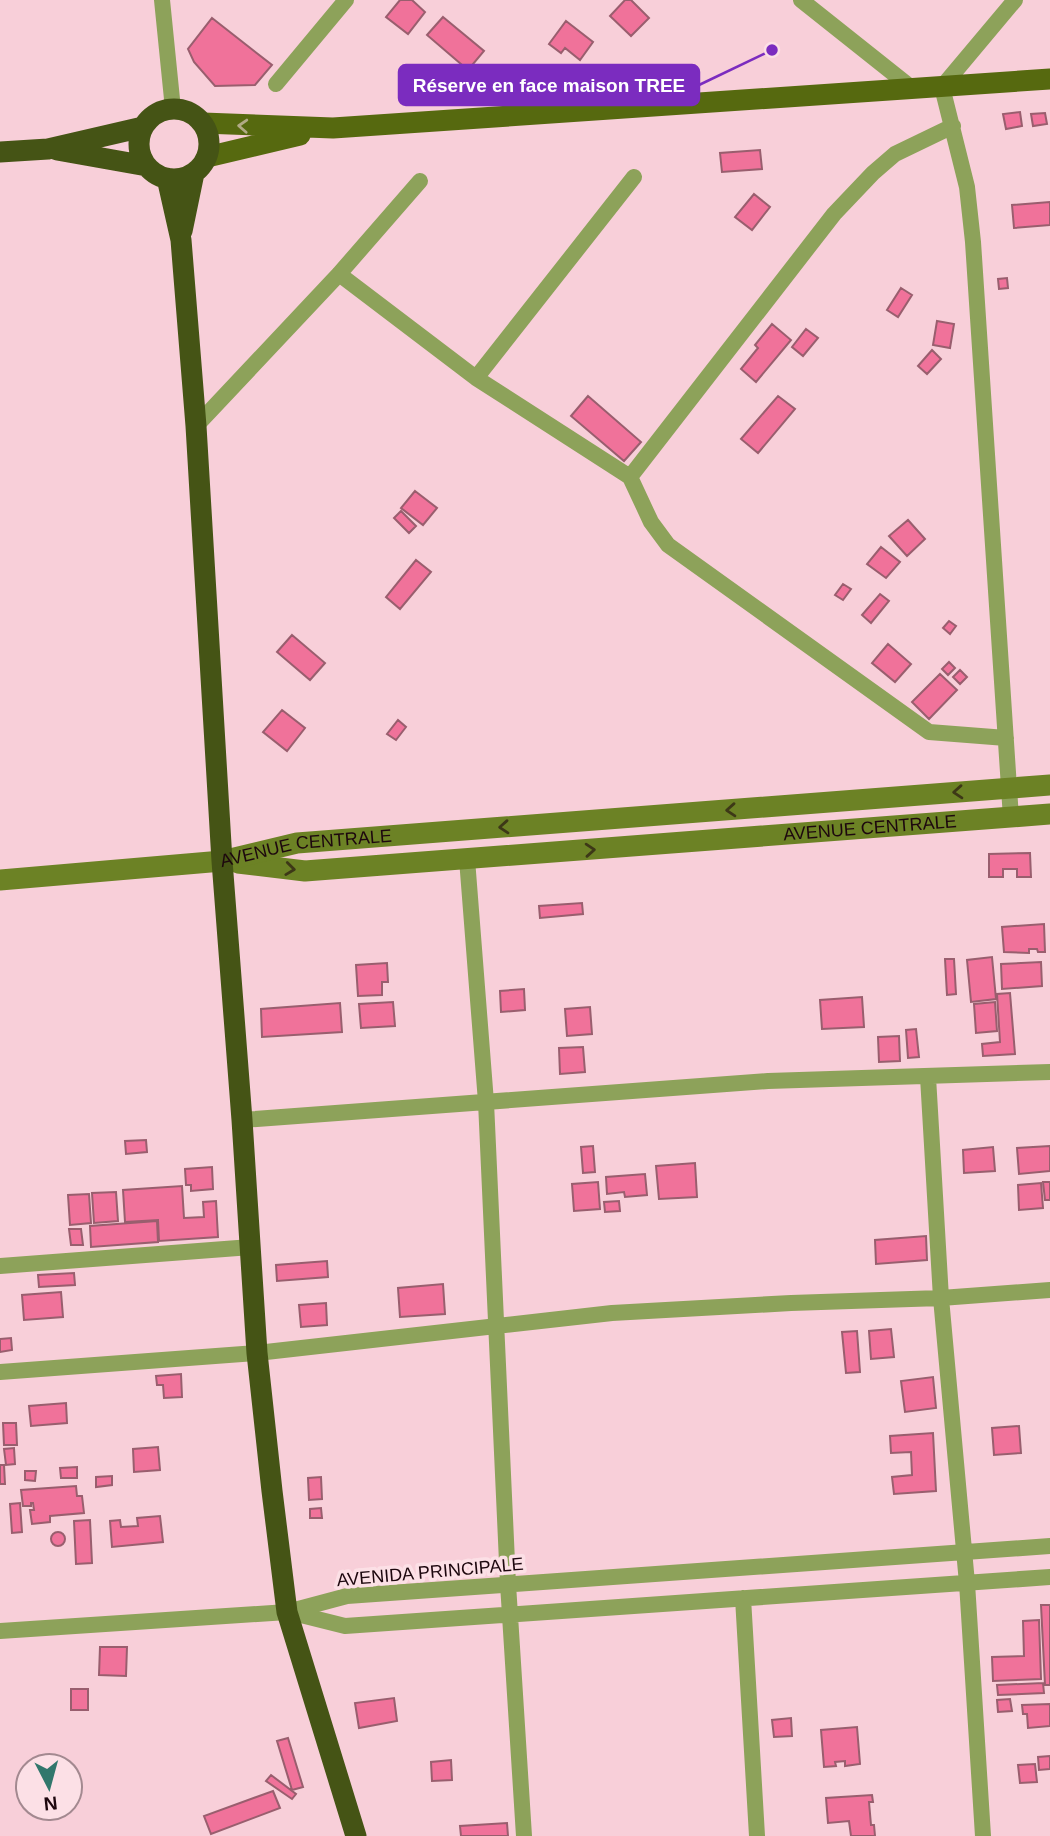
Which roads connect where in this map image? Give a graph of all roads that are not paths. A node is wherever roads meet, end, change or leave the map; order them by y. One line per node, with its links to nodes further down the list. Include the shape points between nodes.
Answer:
1 (162, 0): 9 (street)
2 (346, 0): 6 (street)
3 (800, 0): 8 (street)
4 (1015, 0): 7 (street)
5 (1050, 79): 7 (main road)
6 (276, 84)
7 (942, 87): 8 (main road); 11 (street)
8 (913, 89): 13 (main road)
9 (173, 109): 10 (highway, via 195,115); 12 (highway, via 161,111)
10 (202, 123): 13 (main road, one-way to 10); 16 (highway, via 209,145)
11 (953, 126): 25 (street, via 895,155 834,214); 26 (street, via 973,242)
12 (143, 127): 14 (highway); 17 (highway, via 140,154)
13 (333, 128): 16 (main road)
14 (48, 149): 15 (highway); 17 (highway)
15 (0, 152)
16 (200, 165): 19 (highway, via 181,178); 21 (highway)
17 (147, 166): 19 (highway)
18 (634, 177): 23 (street)
19 (167, 178): 21 (highway)
20 (420, 181): 22 (street)
21 (181, 240): 24 (highway)
22 (339, 274): 23 (street); 24 (street)
23 (476, 378): 25 (street)
24 (195, 426): 32 (highway)
25 (630, 477): 26 (street, via 651,522 668,545 929,732)
26 (1006, 738): 28 (street)
27 (1050, 785): 28 (street, AVENUE CENTRALE)
28 (1010, 788): 30 (street); 32 (street, AVENUE CENTRALE, one-way to 32, via 297,843)
29 (1050, 814): 30 (street, AVENUE CENTRALE)
30 (1011, 818): 31 (street, AVENUE CENTRALE, one-way to 30)
31 (467, 859): 32 (street, AVENUE CENTRALE, one-way to 31, via 305,871); 36 (street)
32 (222, 861): 33 (street); 37 (highway)
33 (0, 880)
34 (1050, 1072): 35 (street)
35 (928, 1077): 36 (street, via 768,1082); 41 (street)
36 (486, 1102): 37 (street); 42 (street)
37 (242, 1120): 38 (highway)
38 (251, 1247): 39 (street); 43 (highway)
39 (0, 1266)
40 (1050, 1290): 41 (street)
41 (941, 1298): 42 (street, via 612,1312); 46 (street)
42 (495, 1328): 43 (street); 49 (street)
43 (257, 1353): 44 (street); 51 (highway)
44 (0, 1371)
45 (1050, 1546): 46 (street, AVENIDA PRINCIPALE)
46 (964, 1552): 48 (street); 49 (street, AVENIDA PRINCIPALE)
47 (1050, 1577): 48 (street)
48 (967, 1583): 50 (street); 57 (street)
49 (508, 1584): 51 (street, AVENIDA PRINCIPALE, via 347,1596); 52 (street)
50 (744, 1598): 52 (street); 56 (street)
51 (287, 1612): 52 (street, via 345,1626); 53 (street); 54 (highway)
52 (510, 1614): 55 (street)
53 (0, 1631)
54 (356, 1836)
55 (524, 1836)
56 (757, 1836)
57 (983, 1836)

